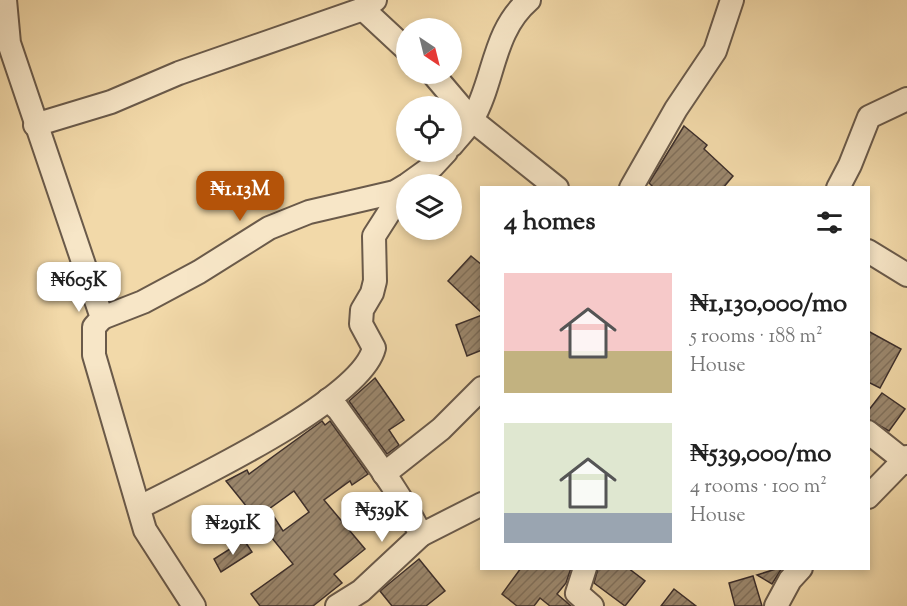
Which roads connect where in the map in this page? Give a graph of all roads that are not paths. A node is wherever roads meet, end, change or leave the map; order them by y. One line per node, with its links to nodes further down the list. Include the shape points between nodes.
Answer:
1 (5, 0): 9 (street, via 9,43)
2 (529, 0): 8 (street, via 502,33)
3 (732, 0): 14 (street, via 715,51)
4 (369, 4): 5 (street); 9 (street, via 111,102)
5 (396, 37)
6 (441, 84): 8 (street)
7 (907, 99): 15 (street, via 869,117)
8 (472, 120): 10 (street); 13 (street)
9 (35, 125): 20 (street)
10 (462, 132)
11 (436, 162): 12 (street)
12 (421, 174)
13 (554, 186)
14 (632, 186)
15 (839, 186)
16 (396, 189): 20 (street, via 309,212 269,228 199,272 143,302)
17 (396, 200): 22 (street, via 374,236 375,281 362,310 361,324 374,348 372,356 352,381)
18 (870, 252): 19 (street)
19 (907, 275)
20 (102, 318): 28 (street, via 94,327 94,355)
21 (480, 390): 25 (street, via 441,429)
22 (328, 400): 25 (street, via 339,409); 28 (street, via 242,454)
23 (870, 433): 24 (street)
24 (906, 460): 26 (street)
25 (384, 474): 29 (street)
26 (870, 495)
27 (480, 505): 29 (street)
28 (140, 507): 33 (street, via 145,530)
29 (420, 535): 32 (street)
30 (584, 570): 35 (street, via 577,593)
31 (799, 570): 36 (street)
32 (366, 598): 34 (street)
33 (194, 606)
34 (337, 606)
35 (592, 606)
36 (776, 606)

